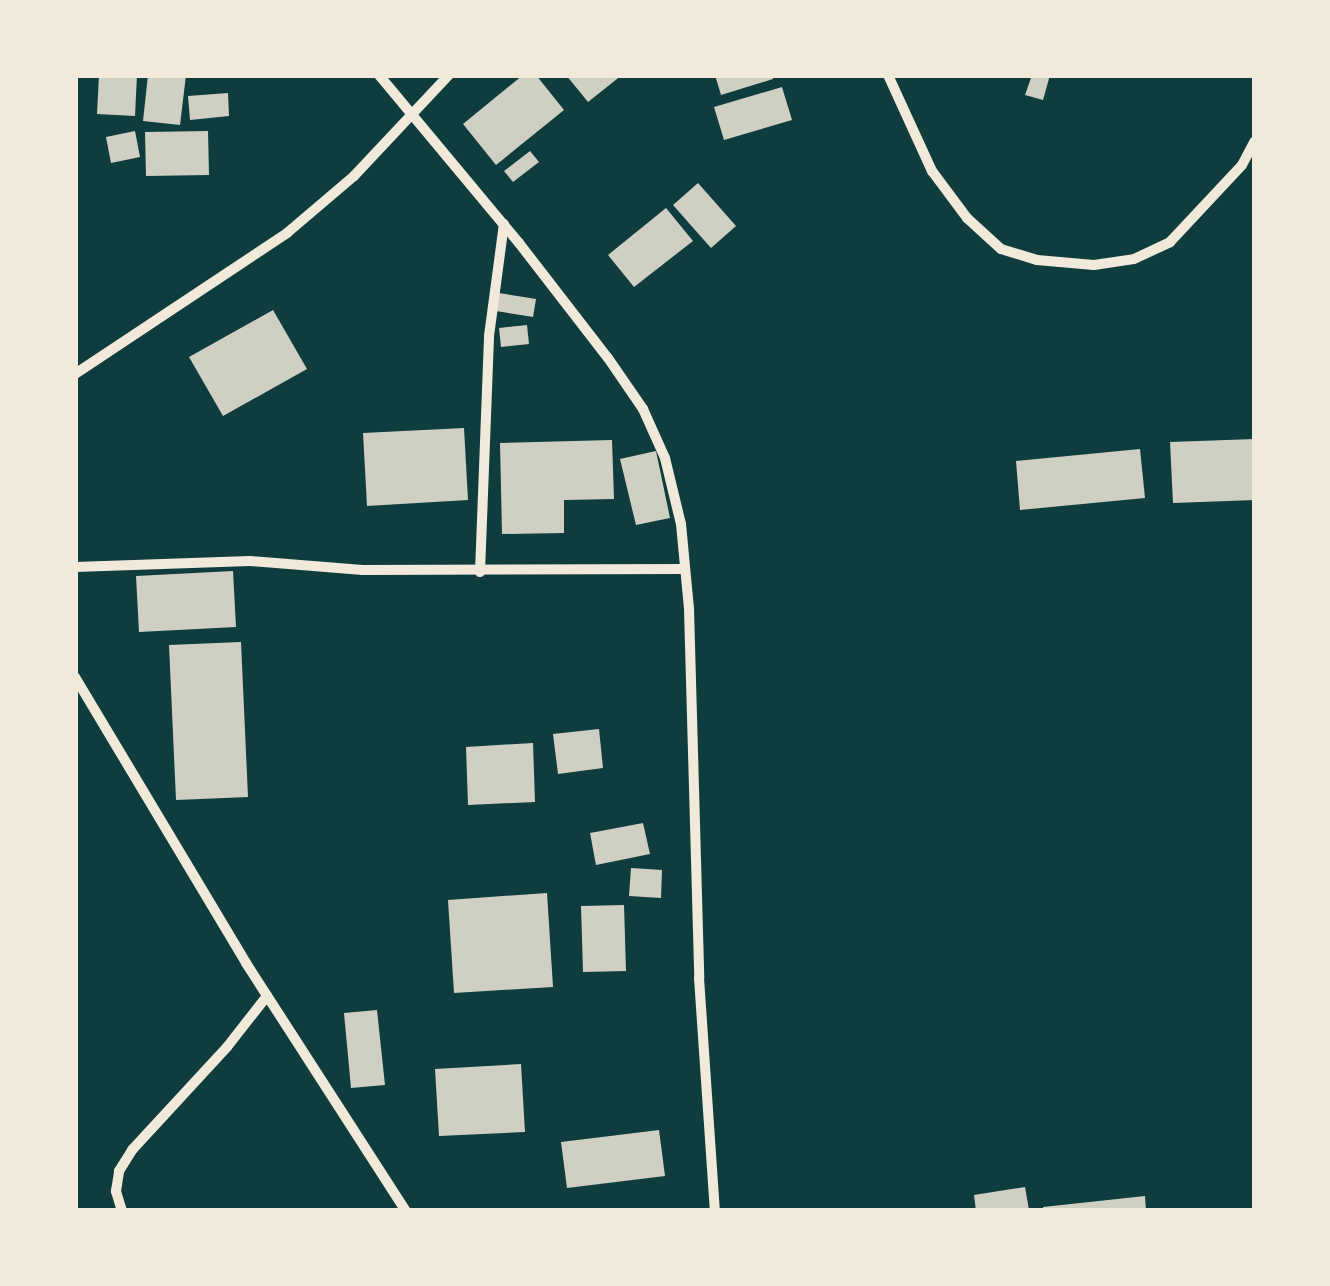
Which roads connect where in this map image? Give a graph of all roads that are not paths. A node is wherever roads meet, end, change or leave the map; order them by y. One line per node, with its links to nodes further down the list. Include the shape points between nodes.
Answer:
1 (379, 75): 4 (street)
2 (449, 75): 4 (street)
3 (888, 75): 5 (street, via 932,171 966,218 1001,249 1037,260 1094,265 1134,259 1170,242 1221,190)
4 (412, 115): 6 (street); 7 (street, via 287,232)
5 (1255, 141)
6 (504, 224): 9 (street, via 643,409 665,458); 10 (street, via 489,336)
7 (75, 374)
8 (75, 567): 10 (street, via 250,561)
9 (686, 569): 10 (street); 15 (street, via 699,978)
10 (480, 572)
11 (75, 678): 12 (street)
12 (267, 996): 13 (street, via 132,1150 118,1181); 14 (street)
13 (122, 1211)
14 (406, 1211)
15 (715, 1211)

